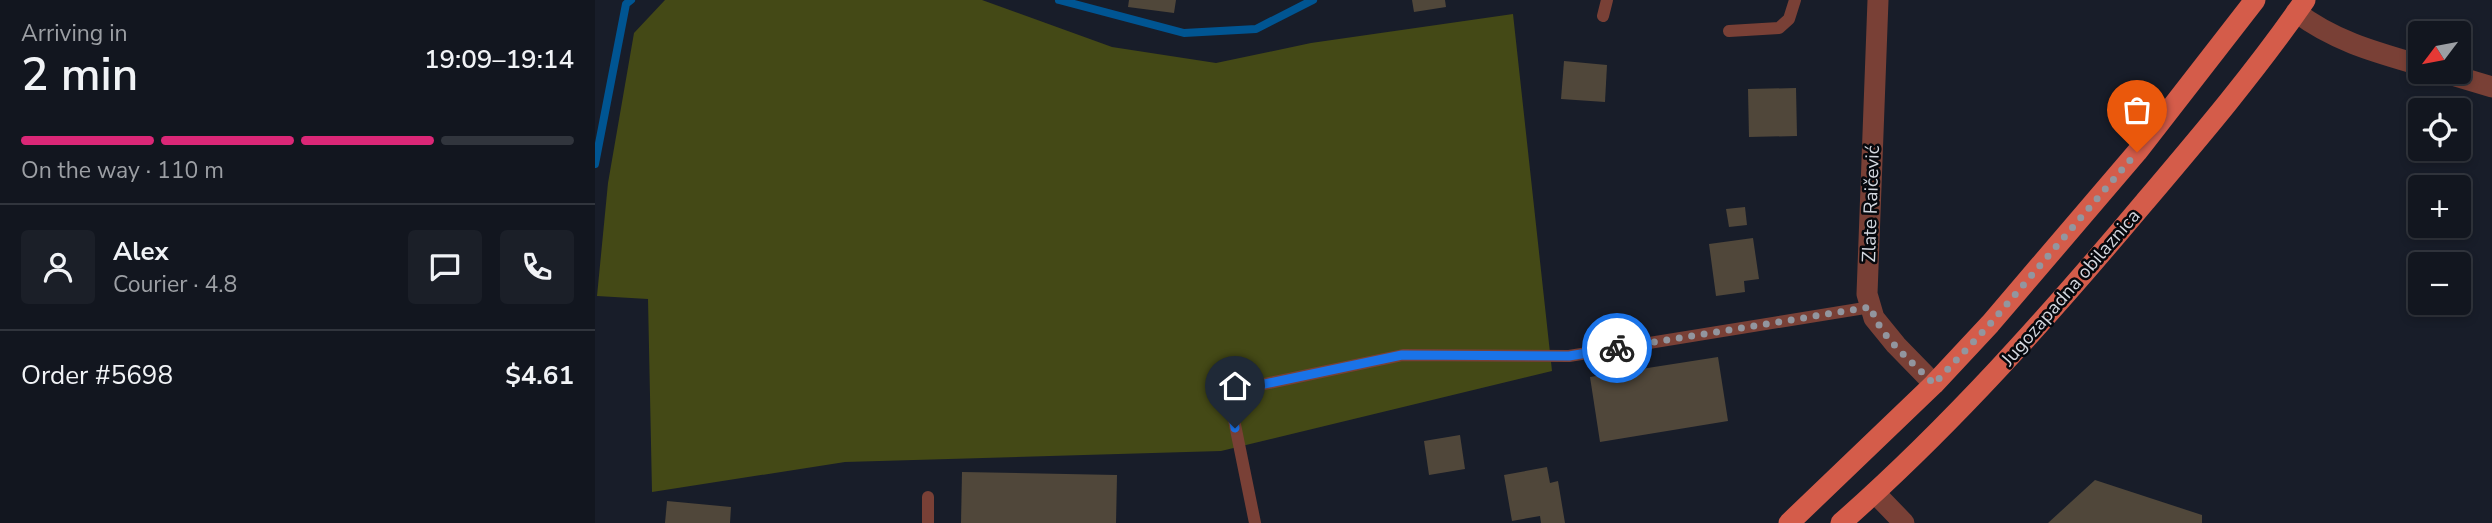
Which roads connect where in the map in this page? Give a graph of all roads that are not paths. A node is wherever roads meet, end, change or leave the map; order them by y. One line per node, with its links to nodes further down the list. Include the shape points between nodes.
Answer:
1 (1608, 0): 6 (lane)
2 (1795, 0): 7 (lane, via 1789,19 1779,28)
3 (1878, 0): 11 (street, Zlate Raičević, via 1867,294)
4 (2255, 0): 12 (main road, Jugozapadna obilaznica, via 2137,152)
5 (2301, 6): 8 (street, via 2316,27 2346,43); 13 (main road, Jugozapadna obilaznica, via 2224,107 2076,284)
6 (1603, 16)
7 (1729, 31)
8 (2408, 61)
9 (2471, 81): 10 (street)
10 (2492, 87)
11 (1871, 307): 12 (street, Zlate Raičević, via 1874,318 1896,345); 16 (lane, via 1569,356 1402,355 1241,389 1231,405)
12 (1934, 384): 17 (main road, Jugozapadna obilaznica)
13 (1875, 493): 18 (main road, Jugozapadna obilaznica); 19 (street)
14 (928, 497): 15 (lane)
15 (928, 523)
16 (1255, 523)
17 (1789, 523)
18 (1841, 523)
19 (1904, 523)

